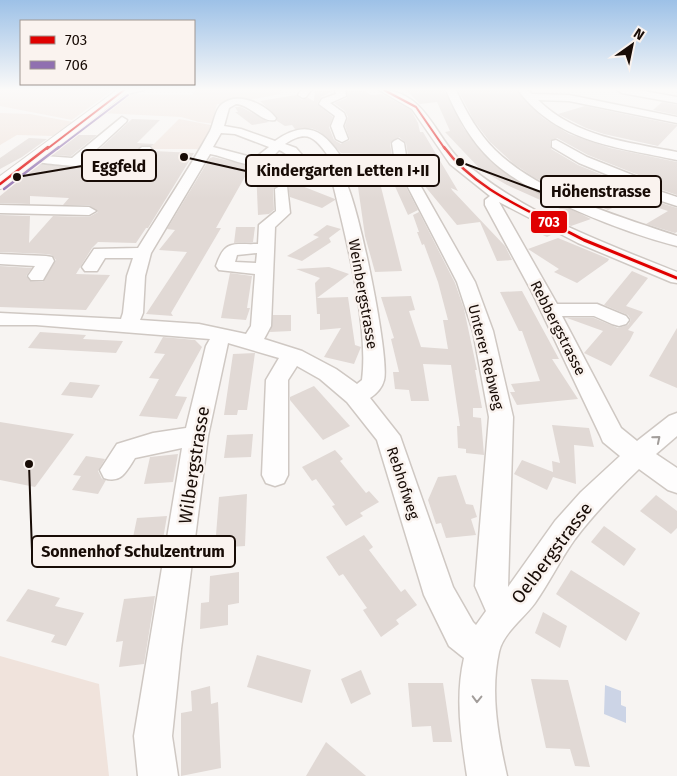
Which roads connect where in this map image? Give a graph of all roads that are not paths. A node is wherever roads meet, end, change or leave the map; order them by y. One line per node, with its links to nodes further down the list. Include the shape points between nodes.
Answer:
1 (75, 126): 18 (main road)
2 (115, 126): 19 (street)
3 (337, 126): 9 (street)
4 (430, 126): 13 (street)
5 (469, 126): 28 (street, via 512,170 548,191)
6 (567, 126): 17 (street)
7 (444, 127): 13 (street, via 450,142)
8 (217, 128): 12 (street, via 237,131); 15 (street)
9 (342, 139)
10 (398, 144): 50 (street, Unterer Rebweg, via 401,162 466,282 483,331 501,417 491,586)
11 (556, 144): 25 (street, via 583,160)
12 (277, 146): 15 (street, via 265,158 253,162); 16 (street, via 291,135 311,134 318,136); 20 (street, via 296,153)
13 (444, 146): 24 (street, via 460,167)
14 (146, 150): 19 (street, via 134,162 122,165)
15 (206, 150): 30 (street)
16 (333, 154)
17 (677, 156)
18 (31, 159): 19 (street); 21 (main road)
19 (74, 163)
20 (309, 172)
21 (1, 183)
22 (340, 184): 43 (street, Weinbergstrasse, via 375,349 373,380)
23 (282, 189): 29 (street, via 283,213 268,224)
24 (500, 197): 35 (street, via 584,240); 36 (street, Rebbergstrasse, via 492,200 492,205)
25 (677, 202)
26 (0, 209): 27 (street)
27 (89, 211)
28 (677, 241)
29 (265, 248): 33 (street); 33 (street, via 232,250 225,266)
30 (144, 253): 32 (street, via 100,253); 39 (street, via 136,276 133,313)
31 (0, 259): 34 (street, via 46,261)
32 (91, 267)
33 (263, 270): 41 (street, via 262,326)
34 (37, 276)
35 (677, 278)
36 (550, 310): 38 (street, via 597,310); 46 (street, Rebbergstrasse, via 612,435)
37 (0, 320): 39 (street, Rebhofweg)
38 (620, 320)
39 (128, 324): 40 (street, Rebhofweg)
40 (223, 335): 41 (street, Rebhofweg); 45 (street, Wilbergstrasse, via 216,346)
41 (252, 342): 42 (street, Rebhofweg)
42 (295, 356): 43 (street, Rebhofweg, via 328,374); 48 (street, via 277,380)
43 (355, 396): 51 (street, Rebhofweg, via 388,436 440,595 452,620 461,634)
44 (677, 422): 46 (street, Oelbergstrasse, one-way to 44)
45 (196, 436): 47 (street, via 126,451); 52 (street, Wilbergstrasse, via 153,736)
46 (638, 455): 49 (street, Rebbergstrasse); 50 (street, Oelbergstrasse, via 565,531)
47 (112, 470)
48 (275, 475)
49 (677, 482)
50 (504, 615): 51 (street, Oelbergstrasse)
51 (482, 651): 53 (street, one-way to 53, via 476,700)
52 (158, 776)
53 (488, 776)

